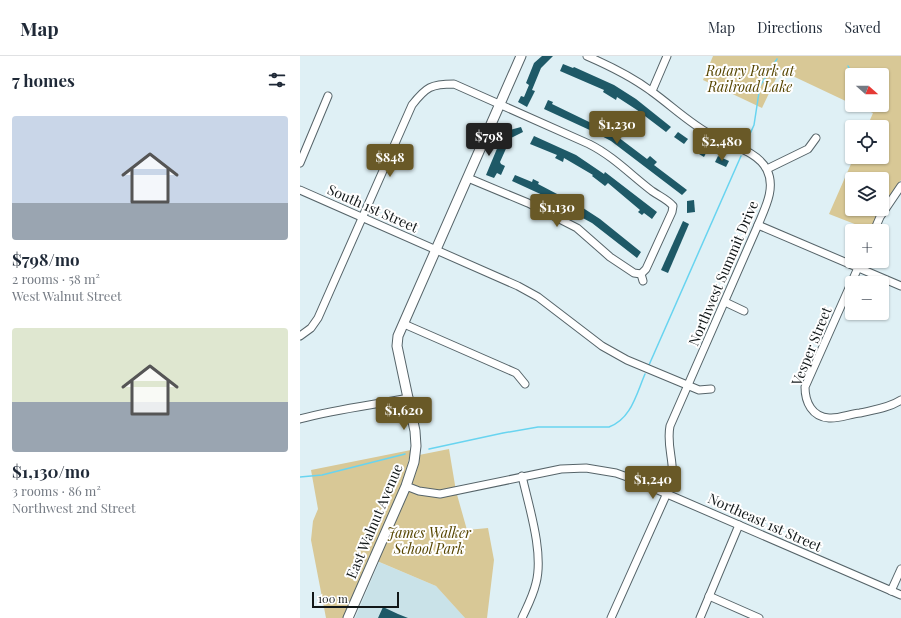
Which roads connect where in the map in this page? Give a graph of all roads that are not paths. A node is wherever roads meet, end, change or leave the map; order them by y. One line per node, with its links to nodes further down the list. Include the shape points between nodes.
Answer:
1 (521, 56): 6 (street, East Walnut Avenue)
2 (587, 56): 4 (street, via 626,74)
3 (667, 56): 4 (street)
4 (652, 91): 9 (street, via 694,125 751,154)
5 (328, 96): 8 (street)
6 (500, 104): 10 (street, East Walnut Avenue); 10 (street, via 598,149 667,200 673,206 672,212 642,278 610,257 577,228 528,203); 13 (street, via 454,84 437,84 422,92 412,105)
7 (816, 138): 9 (street, via 808,149)
8 (300, 163)
9 (767, 169): 15 (street, Northwest Summit Drive, via 770,191)
10 (468, 178): 16 (street, East Walnut Avenue)
11 (901, 186): 14 (street)
12 (300, 190): 13 (street, South 1st Street)
13 (363, 218): 16 (street, South 1st Street); 24 (street, via 318,318 311,328)
14 (877, 224)
15 (758, 225): 17 (street); 21 (street, Northwest Summit Drive)
16 (436, 250): 23 (street, East Walnut Avenue); 26 (street, South 1st Street, via 518,286 538,297 602,346 627,360)
17 (845, 259)
18 (857, 268): 29 (street, Vesper Street, via 805,387 805,396 812,410 829,418 894,404)
19 (867, 268): 20 (street)
20 (901, 286)
21 (725, 302): 22 (street); 26 (street, Northwest Summit Drive)
22 (744, 311)
23 (404, 324): 25 (street, via 516,373); 28 (street, East Walnut Avenue, via 398,336 397,346)
24 (300, 336)
25 (525, 384)
26 (688, 386): 27 (street, South 1st Street, via 699,390); 33 (street, Northwest Summit Drive, via 670,426 668,436 673,474)
27 (711, 389)
28 (409, 398): 30 (street, via 324,412); 32 (street, East Walnut Avenue, via 416,446)
29 (901, 400)
30 (300, 419)
31 (522, 476): 32 (street, Northeast 1st Street, via 440,494); 33 (street, Northeast 1st Street, via 586,468 616,473); 40 (street, via 538,549 535,588)
32 (406, 486): 39 (street, East Walnut Avenue)
33 (666, 493): 34 (street, Northeast 1st Street); 41 (street, Northwest Summit Drive)
34 (739, 525): 36 (street, Northeast 1st Street); 38 (street)
35 (901, 568): 36 (street)
36 (891, 591): 37 (street, Northeast 1st Street)
37 (901, 595)
38 (709, 596): 42 (street); 43 (street)
39 (348, 618)
40 (522, 618)
41 (612, 618)
42 (700, 618)
43 (759, 618)

